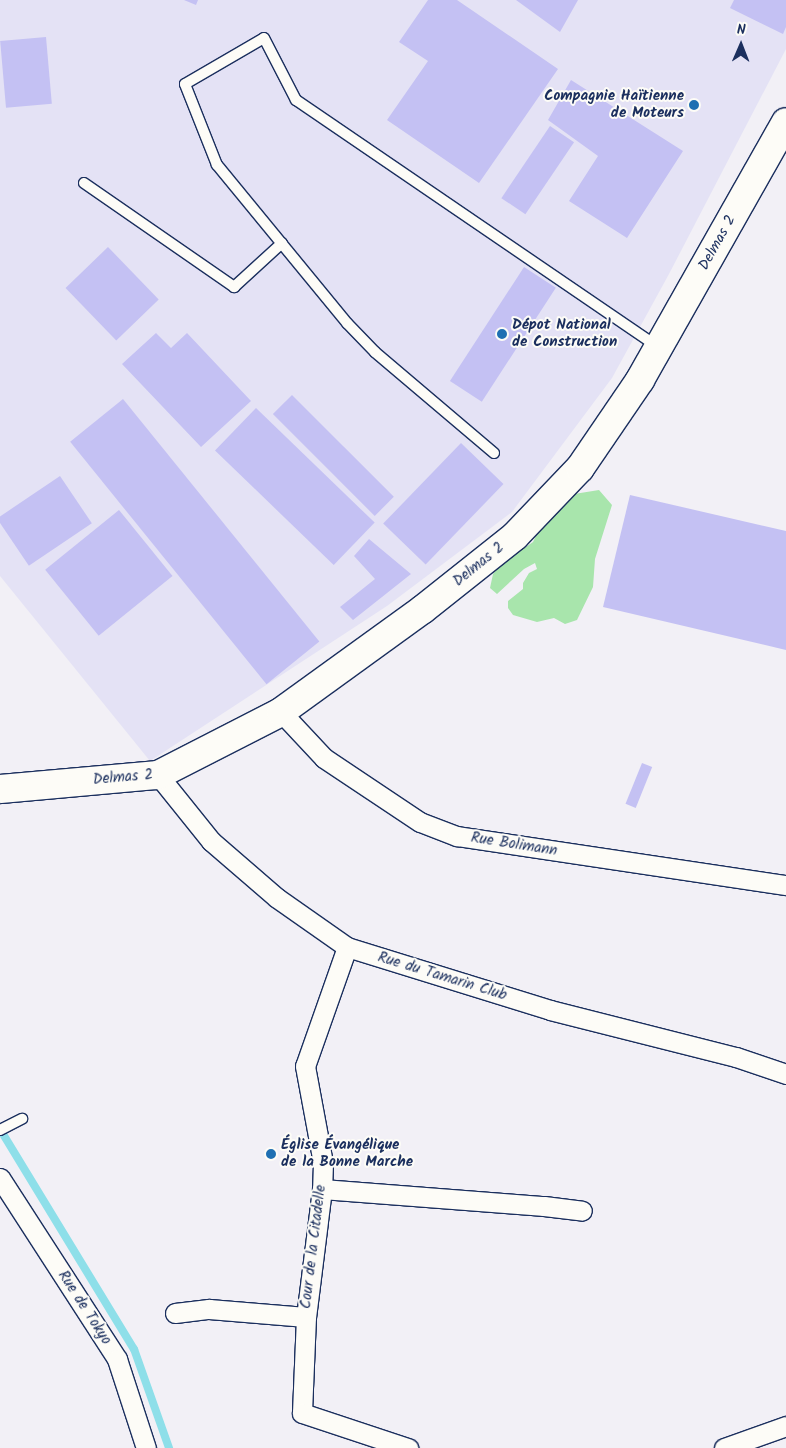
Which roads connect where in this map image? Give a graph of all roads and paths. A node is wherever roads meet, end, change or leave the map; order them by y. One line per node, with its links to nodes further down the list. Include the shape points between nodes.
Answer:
1 (785, 126): 4 (street, Delmas 2)
2 (84, 183): 3 (lane, via 234,287)
3 (282, 243): 4 (lane, via 217,165 185,84 264,38 296,100); 5 (lane, via 374,352)
4 (659, 348): 6 (street, Delmas 2, via 580,468 515,536 422,610)
5 (494, 452)
6 (281, 712): 7 (street, Delmas 2); 9 (street, Rue Bolimann, via 324,758 420,822 457,836)
7 (158, 775): 8 (street, Delmas 2); 10 (street, Rue du Tamarin Club, via 211,841 277,898)
8 (1, 785)
9 (786, 886)
10 (347, 947): 11 (street, Rue du Tamarin Club, via 550,1010 736,1057); 15 (street, Cour de la Citadelle, via 305,1066 323,1163)
11 (786, 1074)
12 (22, 1119): 13 (lane)
13 (0, 1130)
14 (0, 1178): 21 (street, Rue de Tokyo, via 117,1359)
15 (322, 1189): 16 (street); 18 (street, Cour de la Citadelle)
16 (582, 1211)
17 (175, 1313): 18 (street, via 209,1309)
18 (306, 1316): 22 (street, Cour de la Citadelle, via 302,1413)
19 (786, 1426): 20 (street)
20 (754, 1443): 23 (street)
21 (146, 1448)
22 (408, 1448)
23 (724, 1448)

